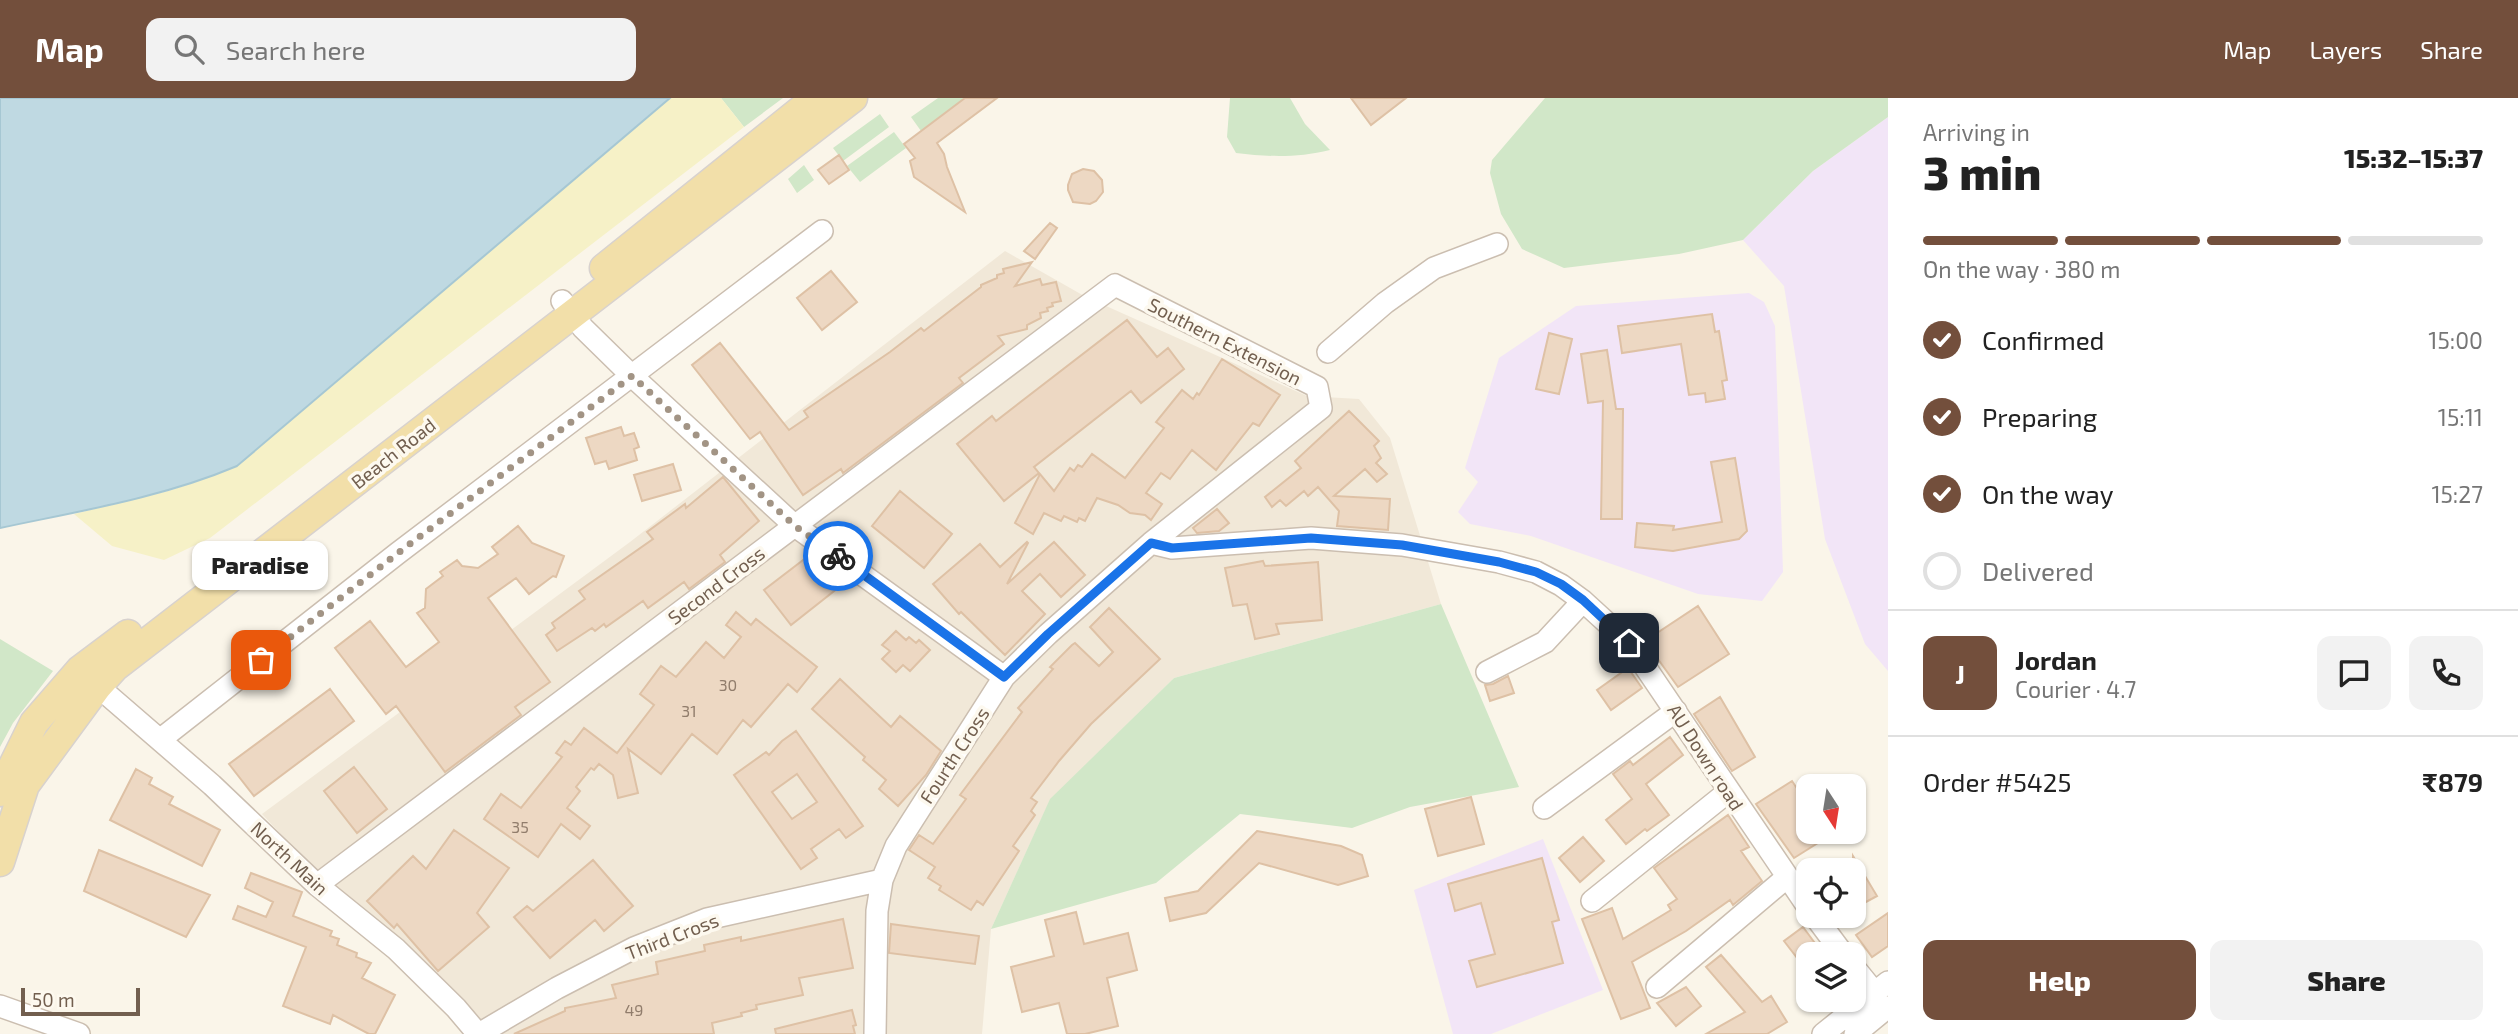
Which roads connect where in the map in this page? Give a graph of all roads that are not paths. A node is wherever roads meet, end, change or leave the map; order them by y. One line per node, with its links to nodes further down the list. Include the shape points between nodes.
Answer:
1 (816, 98): 6 (main road, Beach Road)
2 (853, 98): 6 (main road, Beach Road)
3 (822, 231): 8 (street)
4 (1497, 244): 7 (street, via 1434,268)
5 (1115, 285): 9 (street, Southern Extension, via 1317,387); 10 (street, Second Cross)
6 (567, 308): 8 (street); 15 (main road, Beach Road, via 115,667)
7 (1328, 352)
8 (632, 376): 10 (street); 17 (street)
9 (1321, 408): 11 (street, Fourth Cross)
10 (795, 526): 14 (street); 24 (street, Second Cross)
11 (1151, 543): 12 (street, AU Down road, via 1172,548 1311,538 1402,545 1536,572); 14 (street, Fourth Cross)
12 (1583, 600): 13 (street, via 1545,642); 16 (street, AU Down road, via 1629,643)
13 (1487, 672)
14 (1004, 677): 23 (street, Fourth Cross, via 896,845)
15 (88, 679): 17 (street, North Main); 19 (main road, Beach Road, via 34,723); 21 (main road, Beach Road, via 25,785)
16 (1676, 711): 18 (street, AU Down road); 20 (street)
17 (161, 739): 24 (street, North Main)
18 (1729, 791): 22 (street, AU Down road); 26 (street)
19 (0, 792)
20 (1544, 808)
21 (0, 862)
22 (1786, 878): 25 (street, AU Down road); 28 (street)
23 (882, 880): 32 (street, Third Cross, via 707,919 634,948); 33 (street, Fourth Cross, via 877,911)
24 (317, 885): 32 (street, North Main, via 396,949)
25 (1796, 891)
26 (1592, 901)
27 (1866, 978): 29 (street)
28 (1657, 986)
29 (1884, 994): 34 (street); 35 (street)
30 (0, 1006): 31 (street)
31 (79, 1034)
32 (478, 1034)
33 (875, 1034)
34 (1823, 1034)
35 (1855, 1034)

